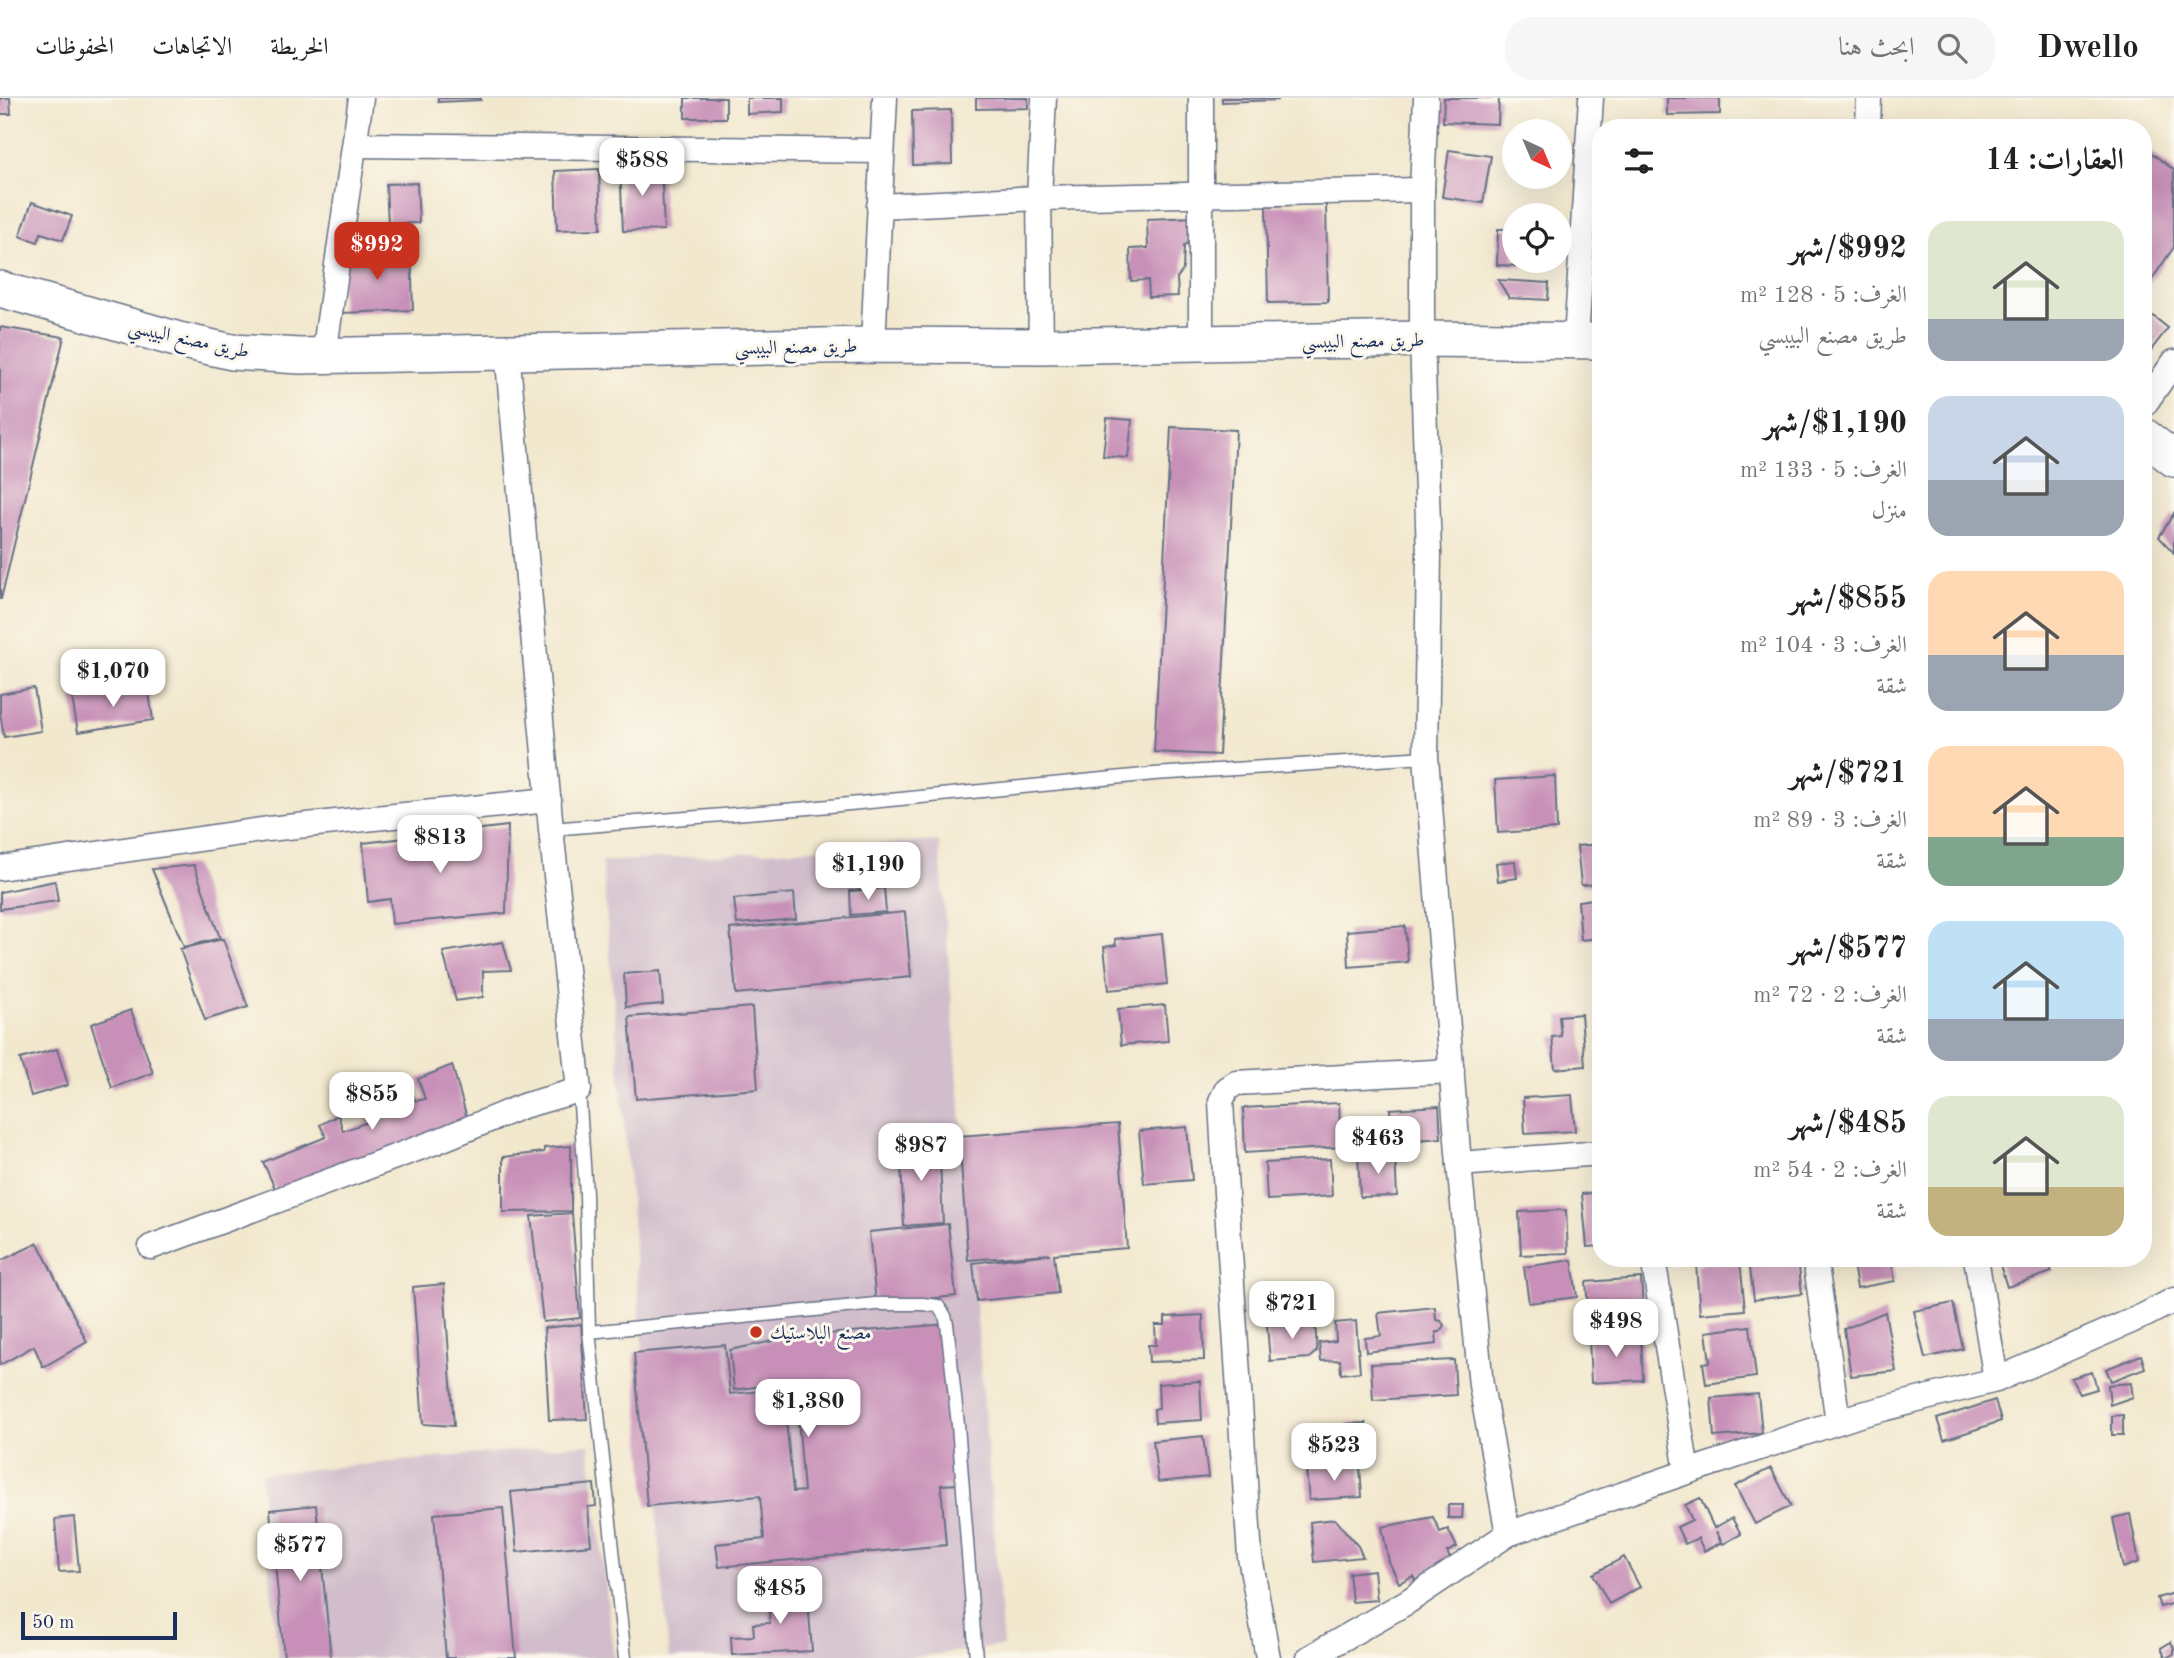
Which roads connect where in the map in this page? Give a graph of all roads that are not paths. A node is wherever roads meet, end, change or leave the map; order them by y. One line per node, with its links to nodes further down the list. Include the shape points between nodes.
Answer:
1 (361, 98): 10 (street)
2 (885, 98): 11 (street)
3 (1044, 98): 14 (street)
4 (1201, 98): 13 (street)
5 (1426, 98): 12 (street)
6 (1591, 98): 8 (street)
7 (1870, 98): 9 (street)
8 (1593, 119)
9 (1869, 119)
10 (356, 145): 11 (street); 24 (street)
11 (882, 152): 15 (street)
12 (1422, 190): 13 (street); 18 (street)
13 (1200, 193): 14 (street); 20 (street)
14 (1039, 198): 15 (street); 22 (street)
15 (879, 206): 21 (street)
16 (1592, 224): 19 (street)
17 (0, 289): 24 (main road, طريق مصنع البيبسي, via 232,352)
18 (1422, 339): 19 (main road, طريق مصنع البيبسي); 20 (main road, طريق مصنع البيبسي); 29 (street, via 1429,554)
19 (1588, 341)
20 (1201, 343): 22 (main road, طريق مصنع البيبسي)
21 (873, 345): 22 (main road, طريق مصنع البيبسي); 23 (main road, طريق مصنع البيبسي)
22 (1041, 346)
23 (507, 351): 24 (main road, طريق مصنع البيبسي); 30 (street)
24 (324, 355)
25 (2174, 362): 26 (street)
26 (2152, 394)
27 (2152, 442): 28 (main road)
28 (2174, 459)
29 (1426, 757): 31 (lane, via 1154,774); 33 (street)
30 (549, 800): 31 (street); 32 (street, via 268,829)
31 (551, 830): 34 (street)
32 (0, 868)
33 (1452, 1071): 36 (street); 49 (street, via 1236,1083 1221,1101 1250,1556)
34 (579, 1090): 37 (street, via 523,1106); 42 (lane)
35 (1592, 1154): 36 (street)
36 (1459, 1164): 46 (street, via 1481,1385)
37 (151, 1247)
38 (1654, 1267): 45 (street)
39 (1816, 1267): 44 (street)
40 (1977, 1267): 43 (street)
41 (2174, 1300): 43 (street)
42 (589, 1332): 47 (lane); 48 (lane, via 876,1304 938,1306 947,1324 958,1425)
43 (1996, 1380): 44 (street)
44 (1838, 1422): 45 (street)
45 (1687, 1472): 46 (street)
46 (1508, 1534): 50 (street, via 1407,1602)
47 (625, 1658)
48 (975, 1658)
49 (1268, 1658)
50 (1308, 1658)

